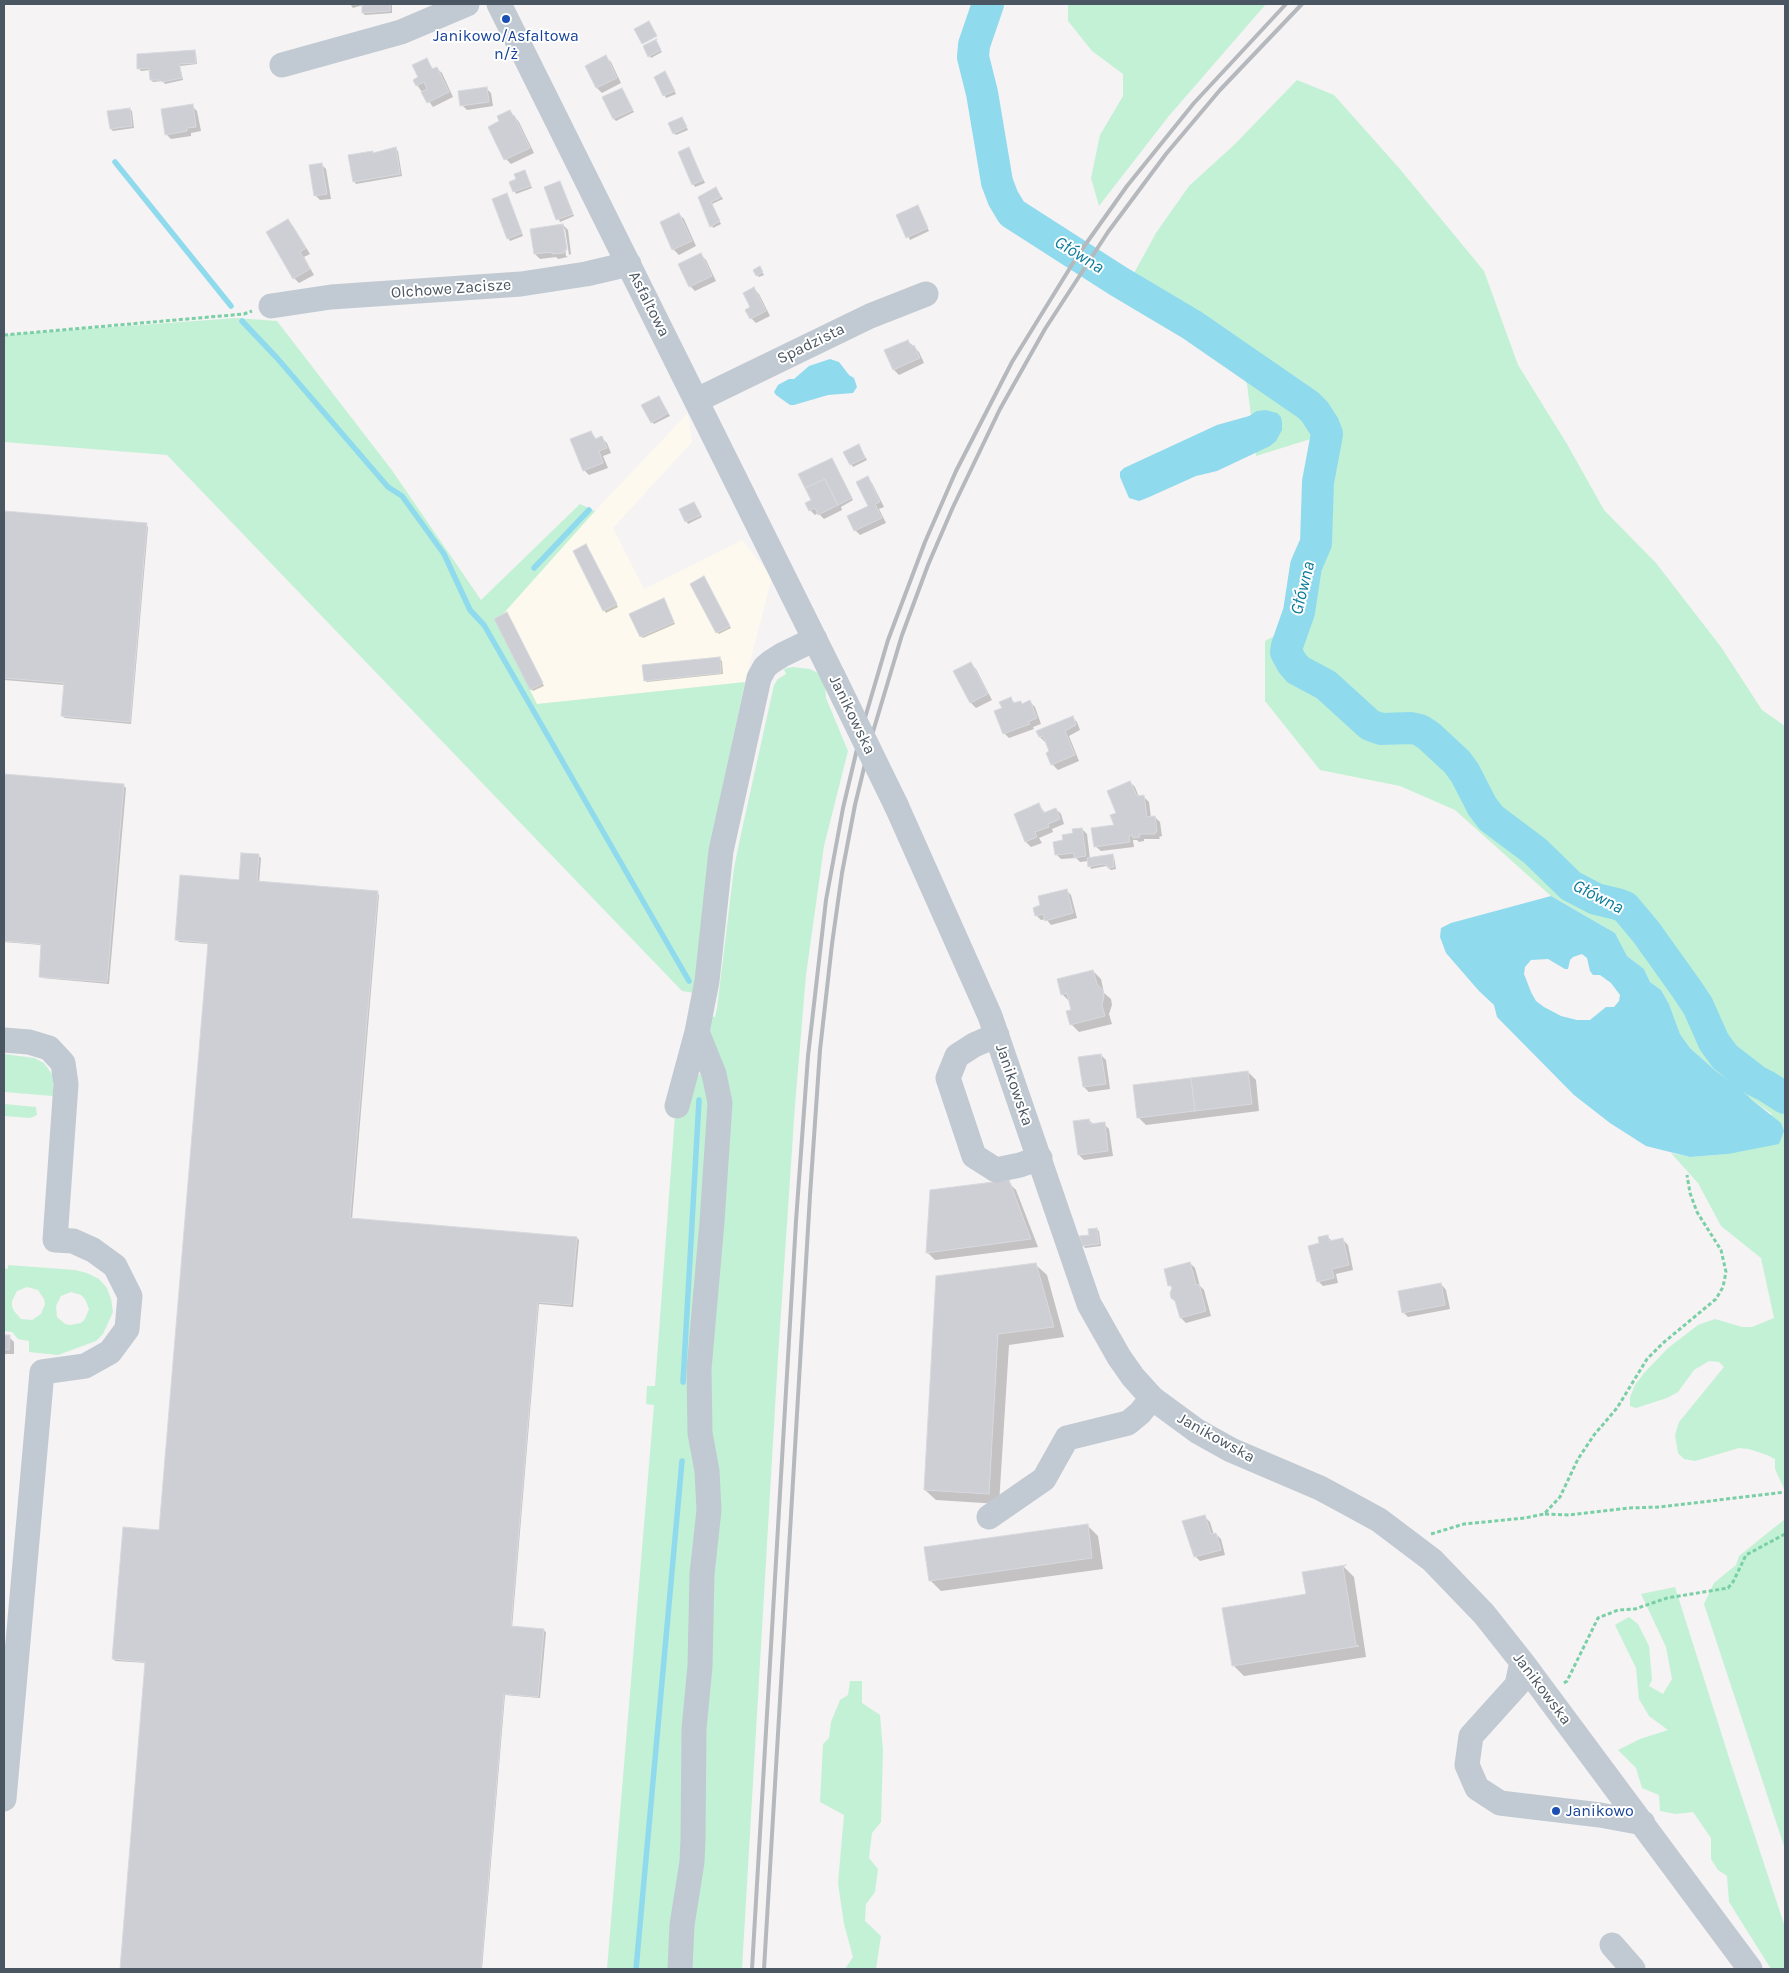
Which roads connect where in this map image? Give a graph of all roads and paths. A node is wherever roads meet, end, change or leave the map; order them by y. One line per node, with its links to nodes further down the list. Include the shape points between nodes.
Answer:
1 (468, 4): 3 (street, via 401,32)
2 (499, 4): 4 (street, Asfaltowa)
3 (282, 65)
4 (629, 264): 6 (street, Olchowe Zacisze, via 578,276 521,284 331,297); 8 (street, Asfaltowa)
5 (926, 294): 8 (street, Spadzista, via 870,316)
6 (271, 306): 7 (path, via 244,314)
7 (4, 336)
8 (697, 400): 9 (street, Asfaltowa)
9 (798, 604): 10 (street, Janikowska)
10 (815, 639): 11 (street, via 782,654 765,667 759,678 721,851 707,981); 12 (street, Janikowska, bridge, via 896,806)
11 (697, 1032): 14 (street); 29 (street, via 714,1074 720,1103 698,1369 700,1433 707,1471 709,1510 702,1574 700,1666 694,1729 692,1862 682,1925)
12 (997, 1035): 15 (street, Janikowska); 15 (street, via 958,1056 948,1078 974,1156 996,1170)
13 (4, 1040): 26 (street, via 49,1048 63,1063 66,1084 55,1240 73,1241 115,1266 130,1296 127,1329 110,1352 86,1366 42,1372)
14 (677, 1106)
15 (1040, 1158): 17 (street, Janikowska, via 1089,1304 1119,1357)
16 (1687, 1175): 19 (path, via 1698,1212 1721,1250 1726,1272 1724,1287 1716,1299 1647,1359 1617,1408 1578,1459 1560,1497)
17 (1152, 1398): 20 (street, via 1128,1423 1067,1438 1044,1479); 22 (street, Janikowska, via 1196,1431 1231,1450 1320,1488 1378,1520)
18 (1785, 1492): 19 (path, via 1660,1507 1569,1515)
19 (1544, 1514): 22 (path, via 1464,1524)
20 (989, 1518)
21 (1785, 1534): 24 (path, via 1746,1555 1728,1588 1668,1598 1598,1618 1567,1681)
22 (1406, 1540): 23 (street, Janikowska, via 1457,1584)
23 (1522, 1662): 24 (street, Janikowska); 25 (street, via 1517,1685)
24 (1547, 1695): 25 (street); 27 (street, Janikowska)
25 (1504, 1702): 27 (street, via 1471,1736 1467,1766 1477,1788 1500,1803)
26 (4, 1799)
27 (1643, 1823): 31 (street, Janikowska)
28 (1612, 1945): 30 (street)
29 (680, 1969)
30 (1633, 1969)
31 (1750, 1969)

